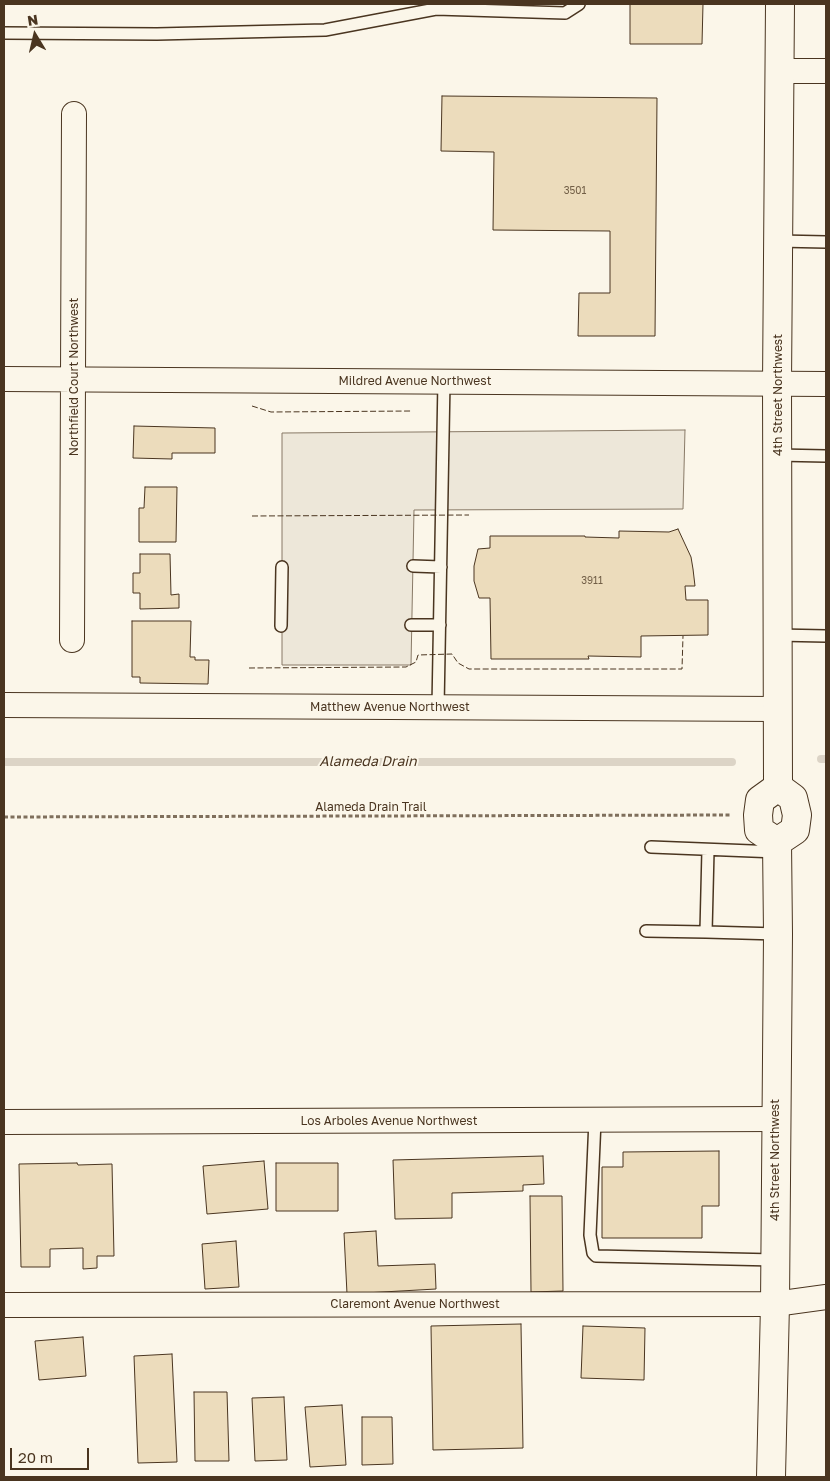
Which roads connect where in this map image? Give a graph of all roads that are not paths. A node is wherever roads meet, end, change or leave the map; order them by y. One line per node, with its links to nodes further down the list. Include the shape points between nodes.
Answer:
1 (579, 4): 3 (lane, via 565,13)
2 (780, 4): 5 (main road, 4th Street Northwest)
3 (436, 6): 4 (lane, via 325,30)
4 (4, 33)
5 (780, 71): 6 (street); 8 (main road, 4th Street Northwest)
6 (826, 71)
7 (74, 114): 11 (street, Northfield Court Northwest)
8 (778, 241): 9 (lane); 13 (main road, 4th Street Northwest)
9 (826, 242)
10 (4, 379): 11 (street, Mildred Avenue Northwest)
11 (74, 379): 12 (street, Mildred Avenue Northwest); 25 (street, Northfield Court Northwest)
12 (444, 381): 13 (street, Mildred Avenue Northwest); 18 (lane)
13 (777, 383): 14 (street, Mildred Avenue Northwest); 15 (main road, 4th Street Northwest)
14 (826, 384)
15 (777, 455): 16 (lane); 23 (main road, 4th Street Northwest)
16 (826, 456)
17 (413, 566): 18 (lane)
18 (441, 566): 21 (lane)
19 (282, 567): 22 (lane)
20 (411, 625): 21 (lane)
21 (440, 625): 27 (lane)
22 (281, 626)
23 (777, 635): 24 (lane); 28 (main road, 4th Street Northwest)
24 (826, 636)
25 (72, 640)
26 (4, 705): 27 (street, Matthew Avenue Northwest)
27 (438, 707): 28 (street, Matthew Avenue Northwest)
28 (777, 709): 30 (main road, 4th Street Northwest, via 778,787 793,798 798,815 795,830)
29 (651, 847): 31 (lane)
30 (777, 847): 31 (lane); 34 (main road, 4th Street Northwest)
31 (708, 850): 33 (lane)
32 (646, 931): 33 (lane)
33 (706, 932): 34 (lane)
34 (778, 934): 35 (main road, 4th Street Northwest)
35 (775, 1119): 36 (street, Los Arboles Avenue Northwest); 38 (main road, 4th Street Northwest)
36 (595, 1120): 37 (street, Los Arboles Avenue Northwest); 38 (lane, via 590,1235 596,1256)
37 (4, 1122)
38 (775, 1260): 40 (main road, 4th Street Northwest)
39 (826, 1297): 40 (street, Claremont Avenue Northwest)
40 (775, 1304): 41 (street, Claremont Avenue Northwest); 42 (main road, 4th Street Northwest)
41 (4, 1305)
42 (771, 1477)

